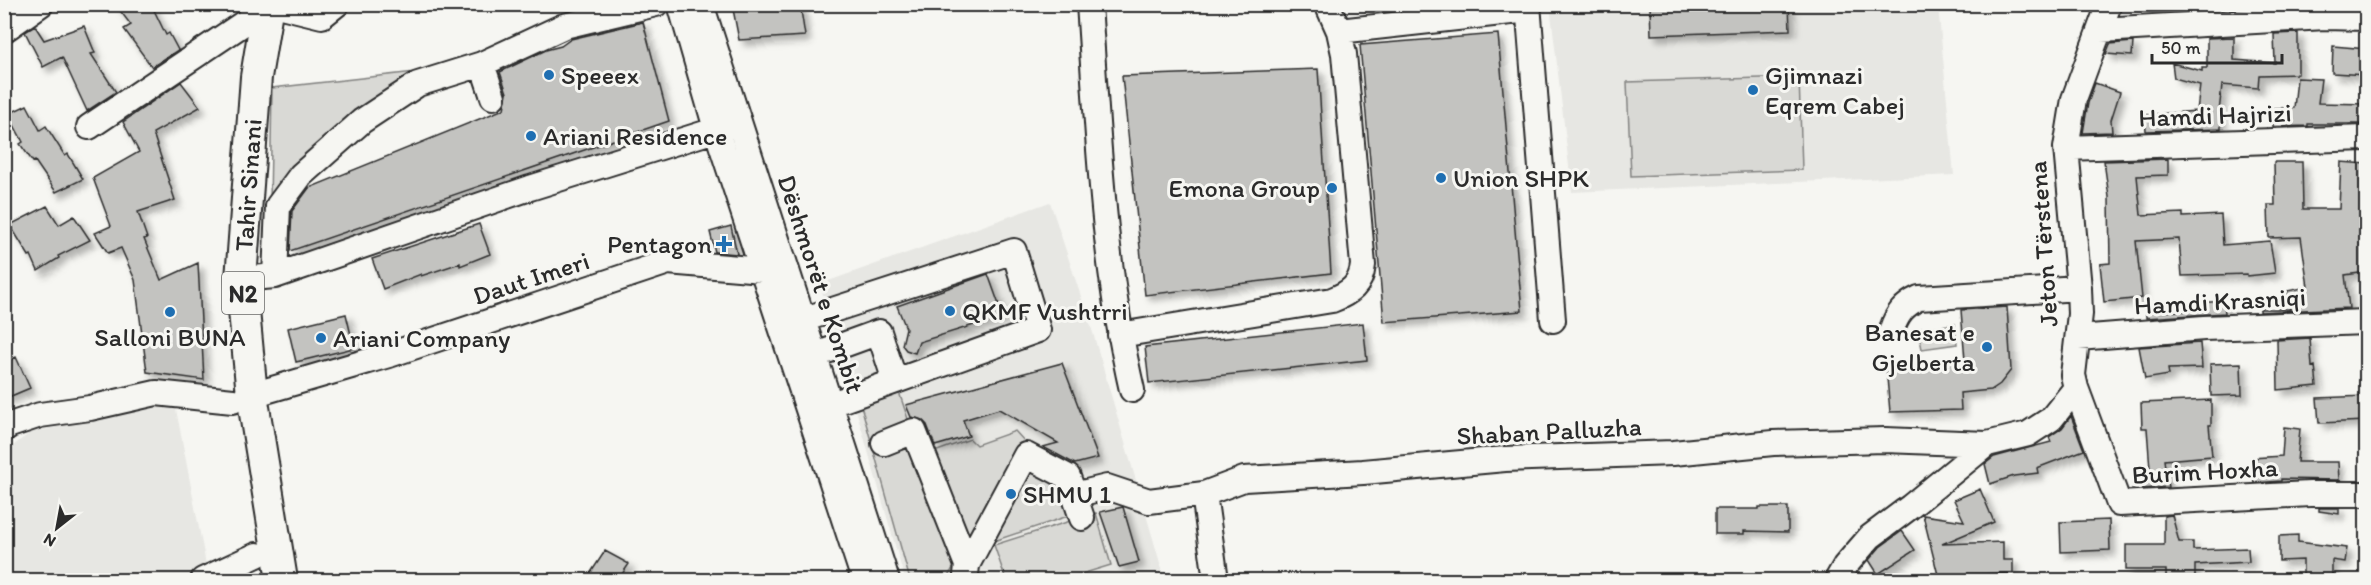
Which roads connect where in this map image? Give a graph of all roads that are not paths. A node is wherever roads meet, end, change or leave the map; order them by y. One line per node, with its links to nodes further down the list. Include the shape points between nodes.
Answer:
1 (41, 4): 12 (street)
2 (337, 4): 10 (street, via 322,16)
3 (656, 4): 15 (street, via 564,26)
4 (680, 4): 17 (street, Dëshmorët e Kombit)
5 (701, 4): 17 (street, Dëshmorët e Kombit)
6 (1089, 4): 29 (street, via 1101,183)
7 (1327, 4): 14 (street)
8 (2109, 4): 13 (street, Jeton Tërstena)
9 (1529, 7): 14 (street); 26 (street)
10 (261, 8): 18 (street); 23 (main road, Tahir Sinani / N2); 35 (main road, Tahir Sinani / N2, via 234,136 225,254)
11 (2367, 18): 13 (street, via 2325,16)
12 (4, 30)
13 (2102, 30): 20 (street, Jeton Tërstena, via 2074,99)
14 (1339, 31): 29 (street, via 1363,265 1359,281 1349,292 1332,300)
15 (482, 63): 16 (street); 22 (street, via 418,84 362,121 301,175 278,206)
16 (493, 97)
17 (728, 126): 21 (street, Dëshmorët e Kombit); 22 (street, via 530,188); 25 (street, Dëshmorët e Kombit)
18 (89, 127)
19 (2367, 138): 20 (street, Hamdi Hajrizi)
20 (2066, 148): 24 (street, Jeton Tërstena)
21 (762, 270): 35 (street, Daut Imeri, via 668,262 389,355); 40 (street, Dëshmorët e Kombit)
22 (275, 276): 23 (street)
23 (241, 279): 35 (main road, Tahir Sinani / N2)
24 (2079, 288): 28 (street, via 1919,298 1904,307); 30 (street, Jeton Tërstena)
25 (802, 320): 31 (street, Dëshmorët e Kombit); 32 (street, via 1014,251 1038,330)
26 (1553, 320)
27 (2367, 322): 30 (street, Hamdi Krasniqi, via 2204,328)
28 (1892, 329)
29 (1120, 335): 34 (street)
30 (2078, 338): 33 (street, Jeton Tërstena, via 2073,375)
31 (813, 356): 32 (street, via 879,332); 36 (street, Dëshmorët e Kombit)
32 (895, 381): 36 (street)
33 (2076, 388): 39 (street, via 2051,419 2028,434); 42 (street, Burim Hoxha, via 2118,504)
34 (1132, 390)
35 (243, 398): 37 (street, via 156,393); 45 (main road, Tahir Sinani / N2); 48 (main road, Tahir Sinani / N2)
36 (829, 405): 40 (street, Dëshmorët e Kombit)
37 (6, 422)
38 (884, 442): 46 (street, via 914,431)
39 (1987, 444): 41 (street, Shaban Palluzha, via 1885,440 1773,443 1673,453 1505,459 1244,479); 52 (street, via 1870,537)
40 (836, 461): 49 (street, Dëshmorët e Kombit); 50 (street, Dëshmorët e Kombit)
41 (1204, 494): 43 (street, Shaban Palluzha, via 1149,501 1107,487); 51 (street)
42 (2367, 494)
43 (1074, 495): 44 (street); 46 (street, via 1068,477 1026,455)
44 (1082, 518)
45 (259, 568): 47 (street)
46 (967, 573)
47 (203, 580)
48 (282, 580)
49 (864, 580)
50 (887, 580)
51 (1216, 580)
52 (1837, 580)

